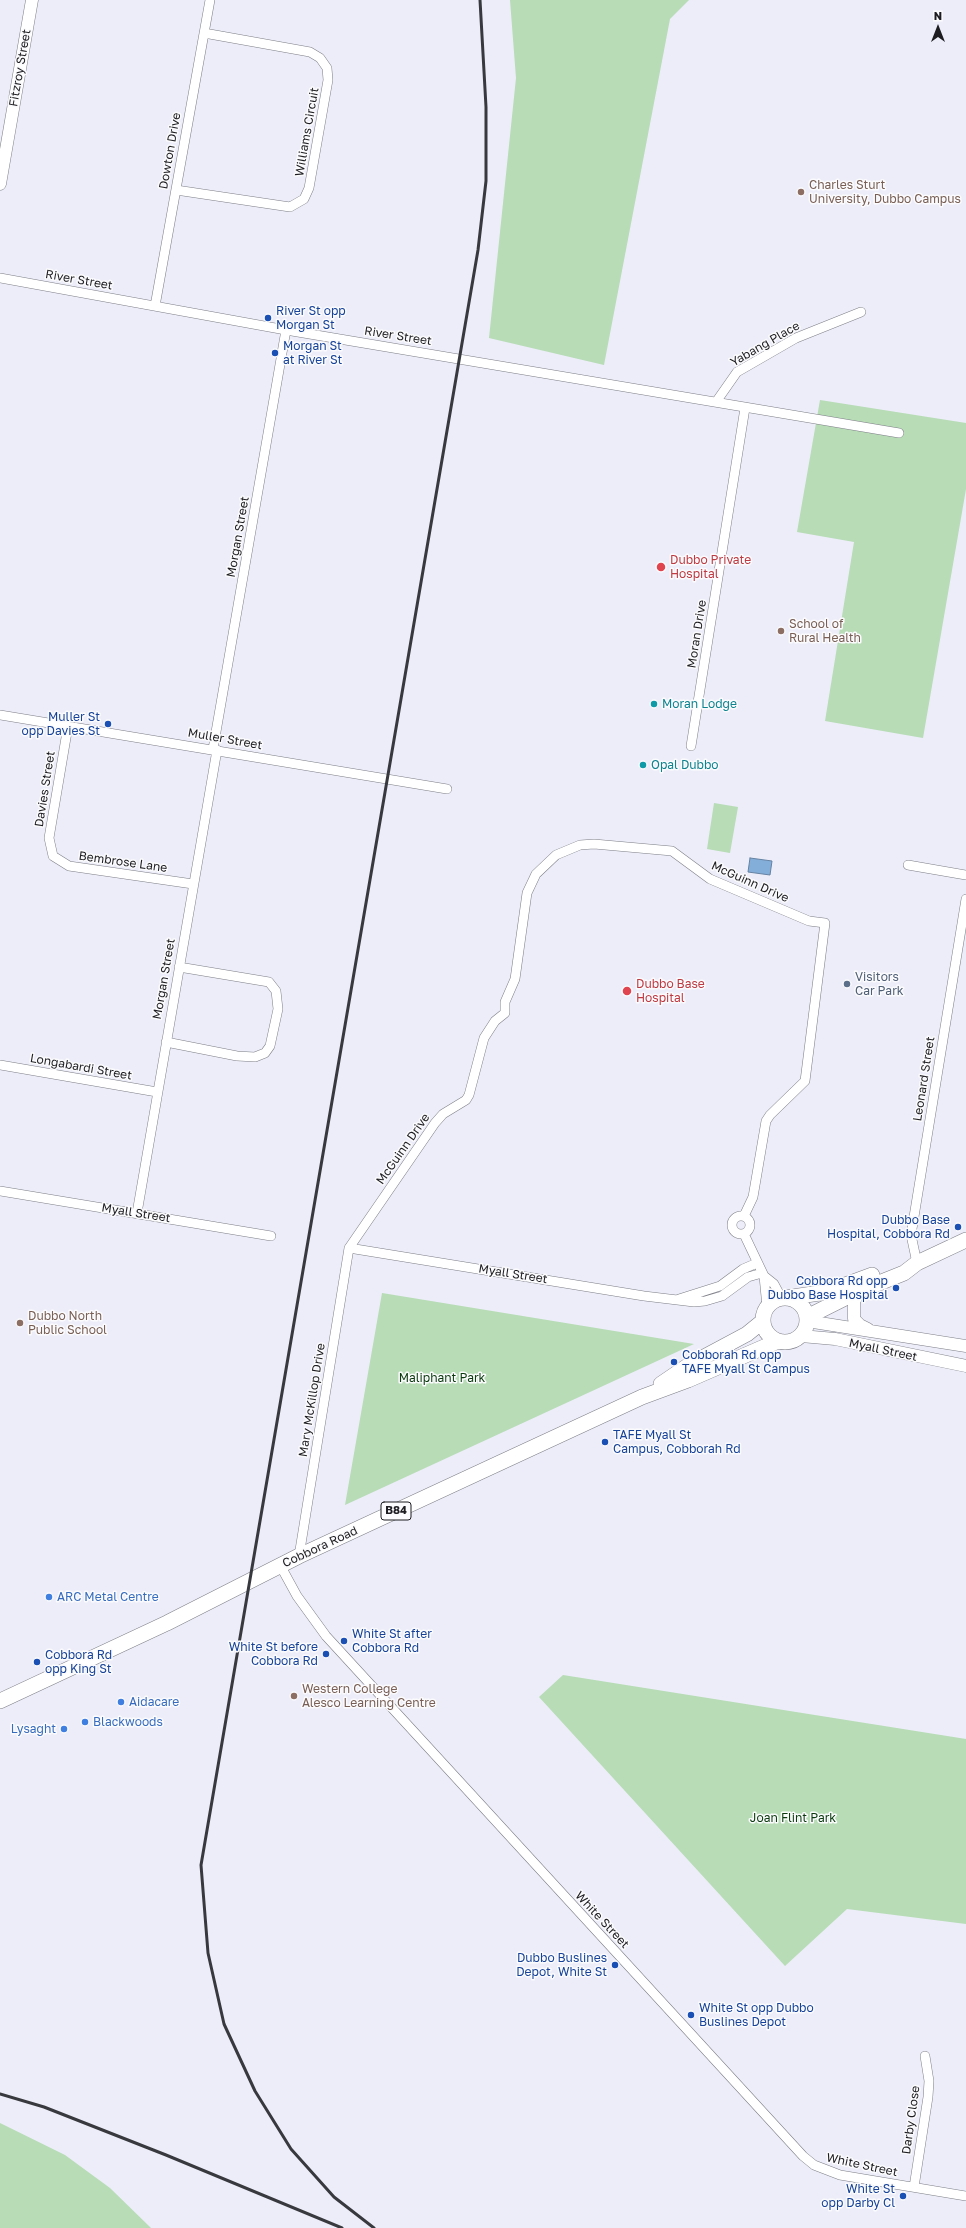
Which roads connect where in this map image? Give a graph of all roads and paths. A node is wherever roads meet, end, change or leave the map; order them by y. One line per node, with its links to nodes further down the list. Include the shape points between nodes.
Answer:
1 (32, 0): 4 (street, Fitzroy Street)
2 (210, 0): 3 (street, Dowton Drive)
3 (204, 33): 5 (street, Dowton Drive); 5 (street, Williams Circuit, via 310,52 320,58 327,68 328,80 309,188 304,198 290,207)
4 (0, 184)
5 (176, 190): 7 (street, Dowton Drive)
6 (0, 278): 7 (street, River Street)
7 (155, 306): 9 (street, River Street)
8 (861, 312): 10 (street, Yabang Place, via 796,338 737,372)
9 (286, 330): 10 (street, River Street); 16 (street, Morgan Street)
10 (716, 402): 11 (street, River Street)
11 (746, 408): 12 (street, River Street); 15 (street, Moran Drive)
12 (899, 433)
13 (0, 714): 14 (street, Muller Street)
14 (68, 726): 16 (street, Muller Street); 18 (street, Davies Street, via 49,838)
15 (691, 746)
16 (215, 750): 17 (street, Muller Street); 21 (street, Morgan Street)
17 (447, 789)
18 (53, 856): 21 (street, Bembrose Lane, via 69,866)
19 (908, 865): 20 (street)
20 (966, 875)
21 (193, 884): 23 (street, Morgan Street)
22 (966, 899): 35 (street, Leonard Street, via 911,1235)
23 (179, 967): 24 (street, Morgan Street); 24 (street, via 269,982 276,991 278,1009 270,1046 265,1053 255,1057 237,1056)
24 (166, 1042): 26 (street, Morgan Street)
25 (0, 1065): 26 (street, Longabardi Street)
26 (157, 1092): 28 (street, Morgan Street)
27 (0, 1191): 28 (street, Myall Street)
28 (136, 1213): 31 (street, Myall Street)
29 (744, 1216): 30 (street, via 749,1220 750,1226); 30 (street, via 735,1218 732,1227 737,1234); 33 (street, McGuinn Drive, via 753,1197 766,1121 805,1081 825,923 809,921 710,879 672,851 580,845 556,856 544,865 527,893 514,983 505,1002 505,1013 495,1020 484,1038 469,1095 435,1123)
30 (744, 1234): 34 (street)
31 (271, 1236)
32 (966, 1240): 35 (main road, B84)
33 (349, 1248): 39 (street, Myall Street, via 644,1296); 48 (street, Mary McKillop Drive)
34 (757, 1263): 36 (street); 39 (street, Myall Street, via 743,1268 720,1286)
35 (917, 1263): 37 (main road, B84, via 904,1273); 38 (main road, B84, via 900,1264 826,1292)
36 (763, 1274): 38 (street); 39 (street, Myall Street, via 748,1277 714,1299 694,1302); 40 (street)
37 (859, 1291): 41 (main road, B84); 42 (street, via 852,1310 854,1319)
38 (784, 1298): 40 (main road, B84, via 774,1301); 41 (main road, via 802,1306)
39 (678, 1299)
40 (765, 1314): 44 (main road, via 768,1334); 47 (main road, Cobbora Road / B84, via 748,1334 689,1365)
41 (807, 1319): 42 (street, Myall Street); 43 (main road)
42 (874, 1332): 45 (street, Myall Street)
43 (801, 1336): 44 (main road, B84, via 790,1341); 46 (street, Myall Street, via 835,1339)
44 (778, 1341): 47 (main road, Cobbora Road / B84)
45 (966, 1346)
46 (966, 1366)
47 (642, 1397): 48 (main road, Cobbora Road / B84)
48 (299, 1556): 49 (main road, Cobbora Road / B84)
49 (280, 1566): 50 (main road, Cobbora Road / B84, via 167,1623); 52 (street, White Street, via 297,1596 326,1636 803,2156 826,2171)
50 (0, 1701)
51 (925, 2056): 52 (street, Darby Close, via 929,2081 928,2097)
52 (914, 2187): 53 (street, White Street)
53 (966, 2196)

